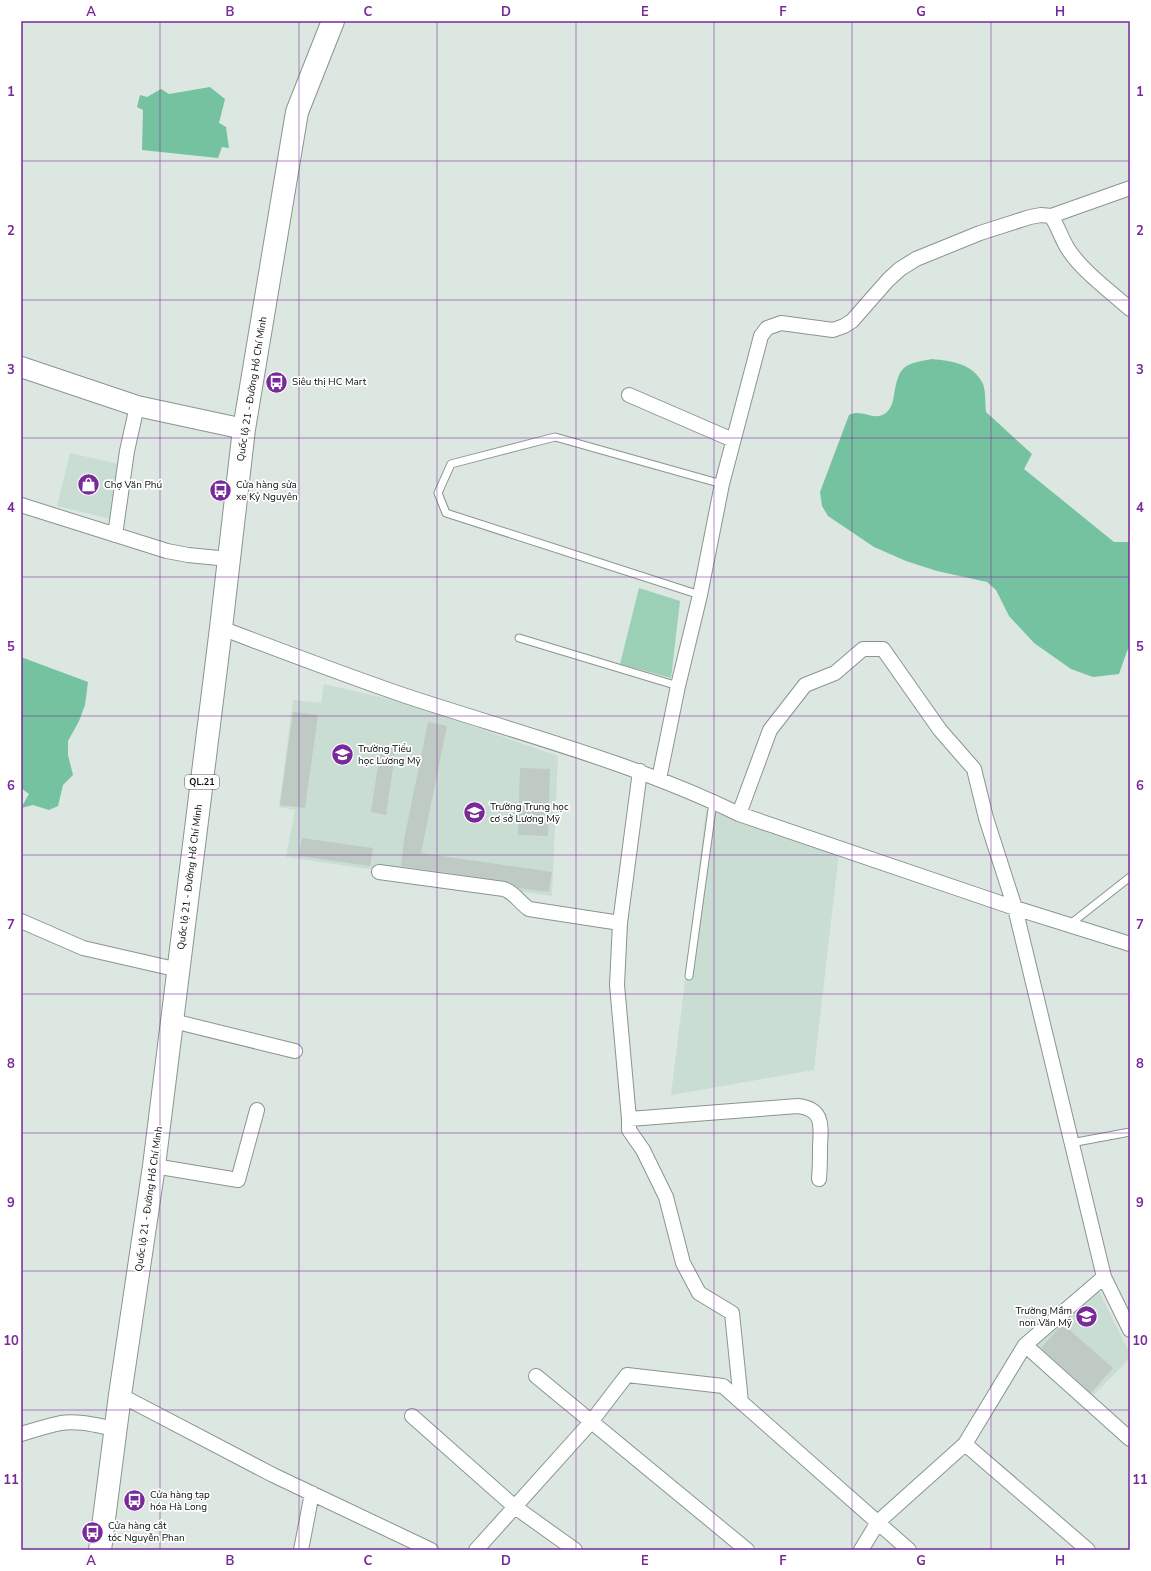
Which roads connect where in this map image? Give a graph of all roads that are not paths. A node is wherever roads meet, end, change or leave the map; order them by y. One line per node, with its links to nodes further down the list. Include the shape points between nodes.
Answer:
1 (333, 21): 8 (highway, Quốc lộ 21 - Đường Hồ Chí Minh / QL.21, via 297,112)
2 (1130, 188): 3 (street)
3 (1051, 216): 4 (street, via 1067,248 1077,261); 9 (street, via 1030,217 980,232 916,259 900,269 852,321 844,326 833,330 781,323 767,328 761,336)
4 (1130, 309)
5 (21, 367): 7 (street)
6 (629, 395): 9 (street)
7 (137, 406): 8 (street); 12 (street, via 127,451)
8 (244, 429): 13 (highway, Quốc lộ 21 - Đường Hồ Chí Minh / QL.21)
9 (733, 440): 10 (street)
10 (722, 484): 14 (street); 14 (lane, via 555,437 451,464 438,493 446,513)
11 (21, 505): 12 (street)
12 (115, 535): 13 (street, via 167,551)
13 (229, 559): 15 (highway, Quốc lộ 21 - Đường Hồ Chí Minh / QL.21)
14 (700, 595): 17 (street)
15 (221, 628): 18 (street, via 404,695); 29 (highway, Quốc lộ 21 - Đường Hồ Chí Minh / QL.21)
16 (519, 638): 17 (lane)
17 (678, 686): 19 (street)
18 (640, 771): 19 (street); 26 (street)
19 (659, 779): 20 (street)
20 (713, 801): 21 (street); 30 (lane)
21 (739, 814): 24 (street); 24 (street, via 770,730 805,685 835,673 863,649 883,649 940,730 974,769 986,818)
22 (379, 872): 26 (street, via 500,888 513,894 529,909)
23 (1130, 877): 27 (lane)
24 (1015, 908): 27 (street); 36 (street)
25 (21, 921): 29 (street, via 83,948)
26 (620, 923): 34 (street, via 617,985)
27 (1069, 925): 28 (street)
28 (1130, 944)
29 (179, 970): 31 (highway, Quốc lộ 21 - Đường Hồ Chí Minh / QL.21)
30 (689, 976)
31 (173, 1021): 32 (street); 37 (highway, Quốc lộ 21 - Đường Hồ Chí Minh / QL.21)
32 (295, 1051)
33 (257, 1110): 37 (street, via 238,1180)
34 (629, 1119): 38 (street, via 808,1107 821,1124); 44 (street, via 629,1130 643,1150 666,1197 683,1262 700,1293 732,1313)
35 (1130, 1132): 36 (lane)
36 (1071, 1143): 39 (street)
37 (154, 1166): 43 (highway, Quốc lộ 21 - Đường Hồ Chí Minh / QL.21)
38 (819, 1179)
39 (1104, 1277): 40 (street); 41 (street)
40 (1130, 1330)
41 (1025, 1346): 49 (street); 50 (street)
42 (536, 1376): 46 (street)
43 (120, 1395): 47 (highway, Quốc lộ 21 - Đường Hồ Chí Minh / QL.21); 51 (street)
44 (741, 1402): 46 (street, via 723,1386 627,1375); 53 (street)
45 (412, 1416): 52 (street)
46 (591, 1422): 52 (street); 59 (street)
47 (116, 1429): 48 (street, via 66,1423); 54 (highway, Quốc lộ 21 - Đường Hồ Chí Minh / QL.21)
48 (21, 1434)
49 (1130, 1439)
50 (965, 1444): 53 (street); 62 (street)
51 (312, 1493): 55 (street); 56 (street)
52 (515, 1507): 57 (street); 58 (street)
53 (878, 1522): 60 (street); 61 (street)
54 (100, 1550)
55 (301, 1550)
56 (431, 1550)
57 (476, 1550)
58 (575, 1550)
59 (747, 1550)
60 (861, 1550)
61 (909, 1550)
62 (1088, 1550)

